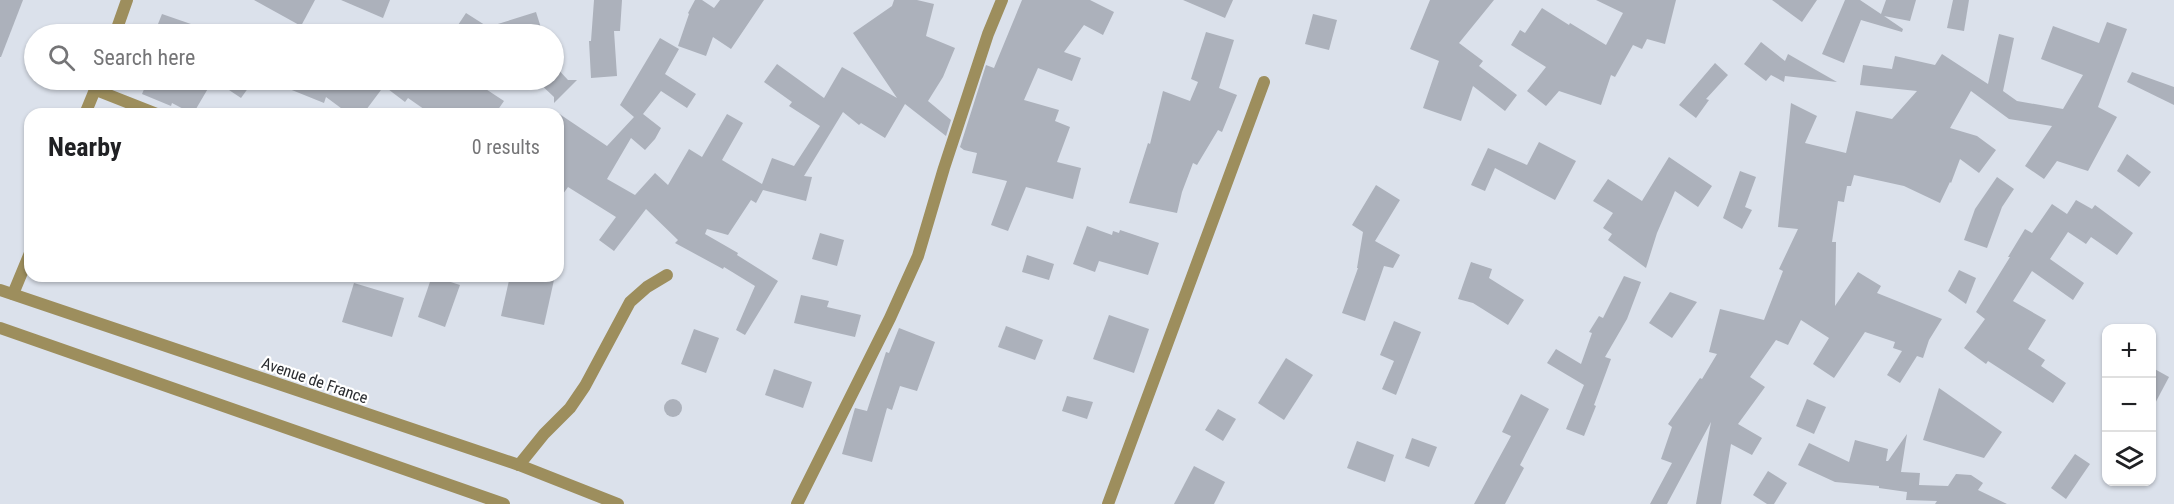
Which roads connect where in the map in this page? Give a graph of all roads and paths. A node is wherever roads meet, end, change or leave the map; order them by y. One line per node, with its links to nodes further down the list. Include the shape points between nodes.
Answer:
1 (128, 0): 3 (street)
2 (1002, 0): 17 (street, via 918,256)
3 (119, 24)
4 (1264, 82): 18 (street)
5 (96, 90): 7 (street)
6 (108, 90): 8 (street)
7 (88, 108)
8 (145, 108)
9 (24, 268): 12 (street)
10 (667, 275): 14 (street, via 630,302 585,386)
11 (0, 290): 12 (street, Avenue de France)
12 (14, 294): 14 (street, Avenue de France)
13 (0, 328): 15 (street)
14 (519, 465): 16 (street, Avenue de France)
15 (504, 504)
16 (618, 504)
17 (797, 504)
18 (1108, 504)

